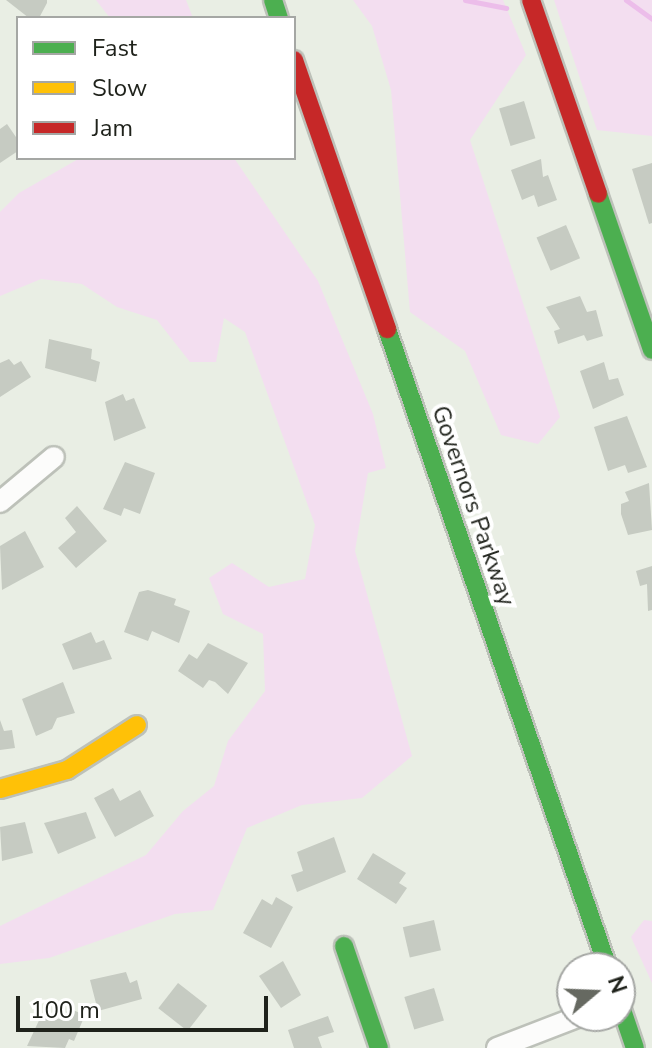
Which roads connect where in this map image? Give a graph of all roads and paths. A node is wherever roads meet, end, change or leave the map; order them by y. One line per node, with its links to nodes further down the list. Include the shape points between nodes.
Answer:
1 (531, 0): 3 (main road)
2 (296, 66): 9 (main road, Governors Parkway)
3 (652, 350)
4 (54, 457): 5 (street)
5 (0, 502)
6 (137, 725): 7 (main road, via 67,770)
7 (0, 789)
8 (344, 946): 11 (main road)
9 (602, 952)
10 (556, 1025): 12 (street)
11 (379, 1048)
12 (497, 1048)

